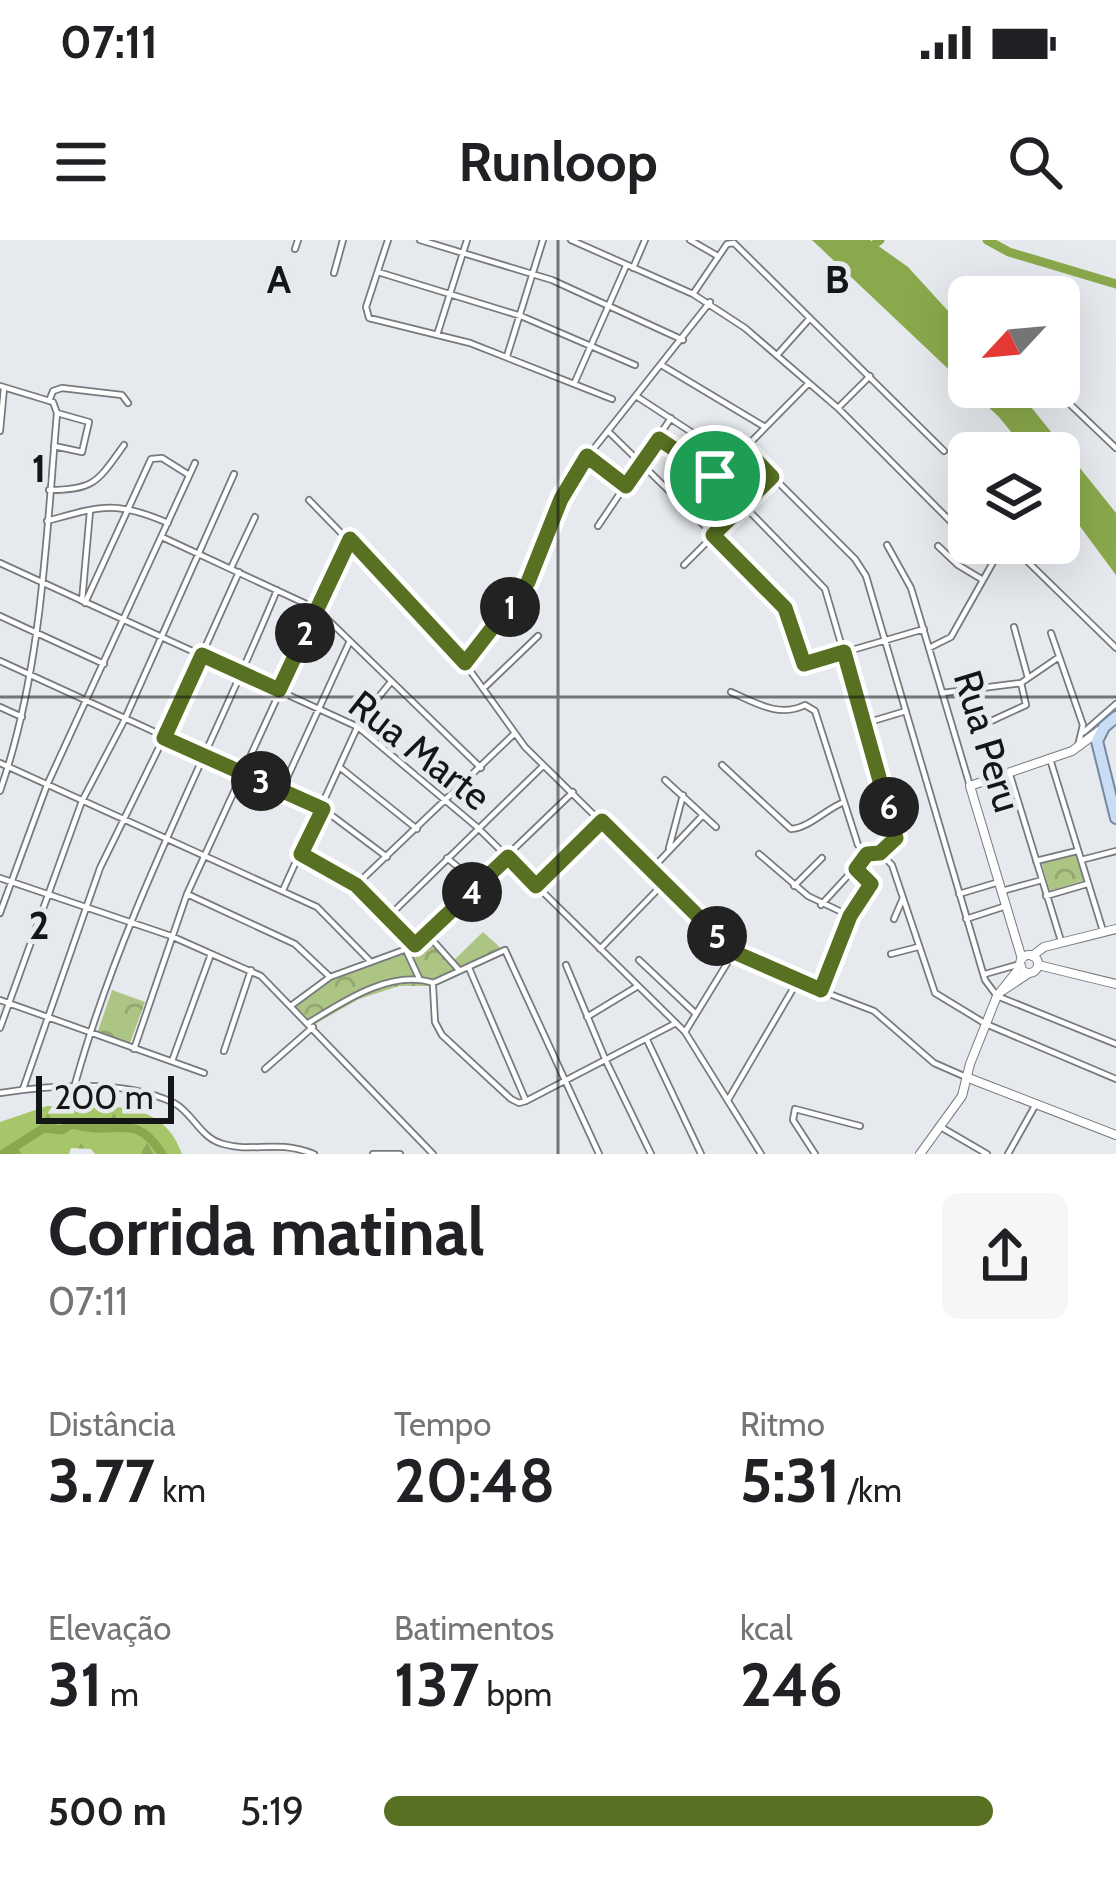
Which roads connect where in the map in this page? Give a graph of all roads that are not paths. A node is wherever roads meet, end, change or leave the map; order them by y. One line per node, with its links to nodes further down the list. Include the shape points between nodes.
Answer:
1 (298, 240): 10 (street)
2 (343, 240): 14 (street)
3 (388, 240): 15 (street)
4 (420, 240): 11 (street)
5 (466, 240): 11 (street)
6 (543, 240): 16 (street)
7 (571, 240): 13 (street)
8 (645, 240): 13 (street)
9 (690, 240): 12 (street)
10 (295, 249)
11 (463, 253): 16 (street); 18 (street)
12 (717, 256): 17 (street); 22 (street, via 734,243)
13 (630, 267): 17 (street); 20 (street)
14 (334, 272)
15 (378, 272): 18 (street); 23 (street, via 365,313)
16 (533, 274): 20 (street); 21 (street)
17 (693, 294): 19 (street)
18 (450, 295): 21 (street); 23 (street)
19 (710, 302): 24 (street); 26 (street)
20 (609, 304): 24 (street); 25 (street)
21 (520, 316): 25 (street); 27 (street)
22 (812, 317): 26 (street); 30 (street)
23 (437, 335): 27 (street)
24 (683, 340): 29 (street)
25 (590, 345): 28 (street); 32 (street)
26 (778, 354): 31 (street)
27 (507, 356): 32 (street)
28 (635, 365)
29 (663, 366): 34 (street); 42 (street)
30 (870, 376): 38 (street); 50 (street)
31 (809, 383): 38 (street); 42 (street)
32 (574, 384): 35 (street)
33 (2, 387): 36 (street); 43 (street)
34 (636, 396): 41 (street); 44 (street)
35 (612, 399)
36 (52, 403): 37 (street, via 62,388 122,395); 40 (street)
37 (128, 403)
38 (838, 408): 67 (street)
39 (1074, 408): 49 (street)
40 (57, 413): 47 (street); 47 (street, via 89,422 82,452)
41 (671, 418): 45 (street); 52 (street)
42 (764, 427): 48 (street)
43 (0, 430)
44 (608, 430): 51 (street); 54 (street)
45 (659, 439): 54 (street); 57 (street)
46 (124, 445): 60 (street, via 92,486)
47 (54, 446): 60 (street)
48 (744, 448): 52 (street); 58 (street)
49 (1116, 448)
50 (944, 451)
51 (587, 456): 59 (street); 104 (street, via 528,582)
52 (732, 458): 57 (street)
53 (195, 463): 56 (street)
54 (640, 464): 59 (street); 64 (street)
55 (234, 474): 76 (street)
56 (189, 475): 62 (street, via 151,459); 69 (street)
57 (715, 476): 63 (street); 64 (street)
58 (772, 477): 63 (street); 96 (street, via 862,568)
59 (626, 486): 70 (street)
60 (50, 490): 68 (street)
61 (309, 500): 73 (street)
62 (127, 506): 65 (street); 69 (street); 86 (street)
63 (742, 506): 71 (street); 100 (street, via 826,589)
64 (687, 507): 71 (street)
65 (90, 508): 68 (street); 86 (street)
66 (255, 517): 81 (street)
67 (948, 517)
68 (47, 521): 84 (street)
69 (168, 523): 72 (street)
70 (598, 526)
71 (713, 535): 80 (street); 100 (street, via 785,608 804,664)
72 (162, 537): 76 (street); 89 (street)
73 (350, 539): 87 (street); 104 (street)
74 (886, 545): 91 (street, Rua Peru)
75 (938, 546): 83 (street)
76 (200, 554): 81 (street); 95 (street)
77 (0, 563): 84 (street, Rua Marte)
78 (992, 564): 83 (street)
79 (1029, 564): 99 (street)
80 (684, 565)
81 (231, 568): 82 (street)
82 (239, 572): 85 (street); 101 (street)
83 (983, 580): 98 (street, via 951,637)
84 (43, 584): 86 (street, Rua Marte); 93 (street)
85 (277, 590): 87 (street); 106 (street)
86 (84, 602): 89 (street, Rua Marte)
87 (316, 609): 97 (street); 111 (street)
88 (0, 616): 93 (street)
89 (124, 621): 95 (street, Rua Marte); 105 (street)
90 (1014, 627): 108 (street)
91 (924, 629): 96 (street); 98 (street, Rua Peru)
92 (1051, 633): 102 (street)
93 (35, 634): 105 (street); 107 (street)
94 (538, 636): 110 (street)
95 (163, 639): 101 (street, Rua Marte); 120 (street)
96 (883, 640): 100 (street); 118 (street)
97 (349, 643): 109 (street); 117 (street)
98 (929, 648): 113 (street, Rua Peru)
99 (1116, 648)
100 (844, 652): 122 (street)
101 (202, 655): 106 (street, Rua Marte); 127 (street)
102 (1059, 657): 108 (street); 125 (street)
103 (0, 662): 107 (street)
104 (465, 663): 110 (street)
105 (104, 664): 114 (street)
106 (243, 672): 111 (street, Rua Marte); 129 (street)
107 (30, 675): 114 (street); 119 (street)
108 (1025, 680): 113 (street); 121 (street, via 1026,705)
109 (391, 682): 123 (street); 136 (street)
110 (484, 688): 126 (street)
111 (279, 690): 117 (street, Rua Marte); 138 (street)
112 (731, 692): 149 (street, via 787,712 815,710)
113 (942, 693): 141 (street, Rua Peru)
114 (87, 702): 120 (street); 140 (street)
115 (1116, 704): 125 (street)
116 (0, 707): 119 (street)
117 (321, 708): 123 (street, Rua Marte); 142 (street)
118 (905, 711): 122 (street); 186 (street)
119 (22, 717): 134 (street)
120 (124, 721): 127 (street); 147 (street)
121 (989, 722)
122 (866, 723): 162 (street, via 896,834)
123 (358, 727): 135 (street); 148 (street, Rua Marte)
124 (1110, 728): 128 (street); 143 (main road, via 1100,764)
125 (1082, 733): 128 (street)
126 (514, 734): 132 (street); 136 (street)
127 (164, 738): 129 (street); 152 (street)
128 (1078, 748): 130 (street)
129 (203, 757): 138 (street); 158 (street)
130 (1050, 759): 137 (street); 159 (street)
131 (0, 763): 134 (street)
132 (544, 765): 145 (street); 155 (street)
133 (722, 765): 149 (street, via 791,829)
134 (8, 767): 140 (street); 144 (street)
135 (341, 768): 150 (street); 157 (street)
136 (481, 768): 148 (street)
137 (1010, 773): 141 (street); 172 (street)
138 (243, 774): 142 (street); 166 (street)
139 (665, 780): 146 (street)
140 (47, 785): 147 (street); 177 (street)
141 (970, 785): 184 (street, Rua Peru)
142 (282, 789): 150 (street)
143 (1112, 790): 153 (main road)
144 (0, 791)
145 (573, 792): 154 (street); 168 (street)
146 (683, 795): 151 (street); 161 (street)
147 (82, 801): 152 (street); 187 (street)
148 (447, 801): 155 (street, Rua Marte); 157 (street)
149 (844, 802): 165 (street)
150 (323, 809): 163 (street); 167 (street)
151 (704, 815): 156 (street); 161 (street)
152 (123, 818): 158 (street); 193 (street)
153 (1116, 818)
154 (602, 821): 174 (street); 182 (street)
155 (477, 827): 168 (street, Rua Marte); 169 (street)
156 (716, 827)
157 (417, 829): 167 (street)
158 (165, 837): 166 (street); 199 (street)
159 (1077, 850): 171 (street); 172 (street)
160 (1116, 851): 171 (street)
161 (668, 852): 174 (street)
162 (880, 853): 165 (street); 190 (street)
163 (301, 854): 180 (street); 185 (street)
164 (760, 854): 183 (street)
165 (867, 854): 173 (street)
166 (205, 855): 185 (street); 188 (street)
167 (387, 857): 180 (street)
168 (508, 857): 181 (street); 182 (street, Rua Marte)
169 (447, 858): 181 (street); 195 (street)
170 (822, 858): 183 (street)
171 (1080, 860): 179 (street)
172 (1036, 861): 176 (street)
173 (856, 869): 191 (street); 196 (street, via 871,884)
174 (651, 871): 178 (street)
175 (0, 878): 177 (street)
176 (1042, 880): 184 (street); 189 (street)
177 (12, 882): 187 (street); 194 (street)
178 (663, 883): 207 (street); 209 (street)
179 (1087, 884): 189 (street); 201 (street)
180 (356, 885): 195 (street)
181 (480, 885): 202 (street)
182 (536, 886): 207 (street, Rua Marte)
183 (794, 886): 191 (street)
184 (1001, 887): 186 (street); 192 (street, Rua Peru)
185 (283, 890): 213 (street, via 328,915)
186 (959, 894): 198 (street)
187 (47, 895): 193 (street); 229 (street)
188 (187, 895): 203 (street); 220 (street, via 295,944)
189 (1046, 896): 204 (street)
190 (903, 898): 197 (street); 206 (street)
191 (821, 905): 196 (street)
192 (1006, 906): 198 (street); 214 (street, Rua Peru)
193 (86, 909): 199 (street); 232 (street)
194 (0, 913)
195 (388, 916): 205 (street)
196 (850, 916): 226 (street)
197 (894, 919)
198 (966, 919): 219 (street)
199 (130, 922): 203 (street); 239 (street)
200 (1116, 928): 201 (street)
201 (1103, 932): 204 (street)
202 (427, 934): 205 (street); 218 (street)
203 (171, 936): 210 (street); 242 (street)
204 (1061, 941): 214 (street)
205 (415, 945): 208 (street)
206 (918, 947): 211 (street); 235 (street, via 932,988)
207 (600, 949): 225 (street, Rua Marte)
208 (406, 950): 213 (street); 221 (street)
209 (734, 952): 222 (street); 231 (street)
210 (212, 953): 217 (street); 244 (street)
211 (892, 954)
212 (639, 960): 231 (street)
213 (370, 961): 220 (street)
214 (1027, 964): 219 (street); 224 (street); 227 (street)
215 (566, 965): 233 (street)
216 (469, 968): 218 (street); 250 (street, via 506,950); 257 (street)
217 (251, 970): 230 (street); 243 (street)
218 (460, 971): 223 (street)
219 (983, 974): 227 (street)
220 (330, 977): 230 (street)
221 (419, 978): 223 (street); 236 (street, via 375,988)
222 (796, 982): 226 (street); 255 (street)
223 (434, 983): 257 (street, via 442,1035 511,1099)
224 (1116, 984)
225 (638, 986): 233 (street); 234 (street, Rua Marte)
226 (821, 990): 248 (street, via 874,1011 928,1058)
227 (999, 994): 235 (street); 241 (street)
228 (0, 1000): 229 (street)
229 (9, 1004): 232 (street); 237 (street)
230 (292, 1005): 236 (street)
231 (697, 1015): 238 (street)
232 (48, 1017): 239 (street); 253 (street)
233 (586, 1017): 245 (street)
234 (676, 1023): 238 (street, Rua Marte); 240 (street)
235 (986, 1024): 248 (street); 249 (street)
236 (311, 1025): 246 (street); 265 (street)
237 (0, 1028)
238 (685, 1032): 255 (street, Rua Marte)
239 (89, 1034): 242 (street); 252 (street)
240 (647, 1040): 245 (street); 268 (street)
241 (1116, 1045)
242 (134, 1048): 244 (street)
243 (224, 1051)
244 (172, 1061): 247 (street)
245 (606, 1061): 250 (street); 267 (street)
246 (265, 1069)
247 (204, 1073)
248 (966, 1077): 251 (street); 256 (street)
249 (1116, 1079)
250 (564, 1082): 257 (street); 266 (street)
251 (983, 1083): 256 (street); 258 (street)
252 (75, 1084): 253 (street); 262 (street, via 170,1101 219,1143)
253 (23, 1089): 254 (street)
254 (0, 1093)
255 (728, 1100): 269 (street, Rua Marte)
256 (959, 1100): 260 (street)
257 (526, 1101)
258 (1036, 1103): 261 (street); 273 (street)
259 (860, 1126): 270 (street, via 795,1109 793,1120)
260 (939, 1126): 271 (street); 272 (street)
261 (1116, 1135)
262 (314, 1154)
263 (373, 1154): 264 (street)
264 (400, 1154)
265 (433, 1154)
266 (598, 1154)
267 (651, 1154)
268 (701, 1154)
269 (761, 1154)
270 (815, 1154)
271 (920, 1154)
272 (987, 1154)
273 (1008, 1154)

